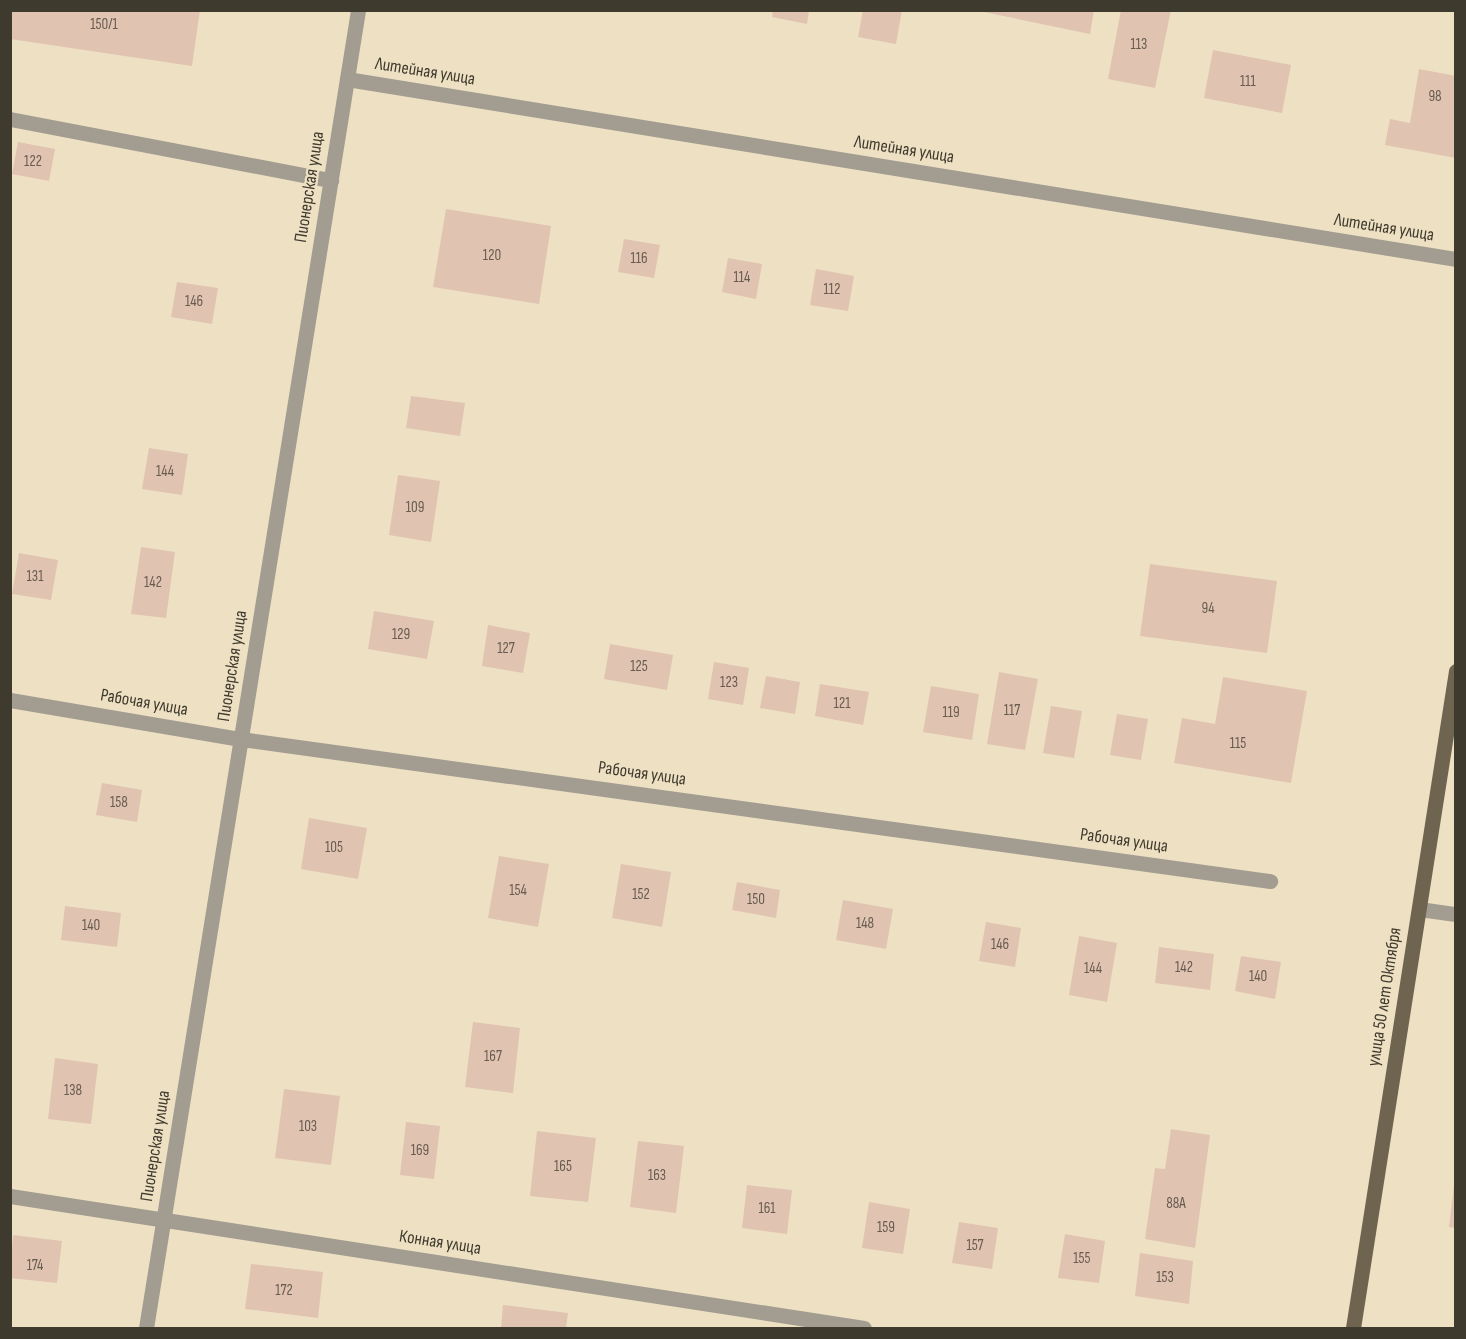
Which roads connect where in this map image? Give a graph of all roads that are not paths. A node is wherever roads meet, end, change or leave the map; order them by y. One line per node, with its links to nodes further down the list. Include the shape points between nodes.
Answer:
1 (358, 10): 2 (street, Пионерская улица)
2 (347, 79): 4 (street, Пионерская улица); 5 (street, Литейная улица)
3 (10, 119): 4 (street)
4 (331, 180): 8 (street, Пионерская улица)
5 (1455, 260)
6 (1455, 671): 10 (main road, улица 50 лет Октября)
7 (10, 700): 8 (street, Рабочая улица)
8 (241, 739): 9 (street, Рабочая улица); 13 (street, Пионерская улица)
9 (1270, 881)
10 (1419, 909): 11 (street); 16 (main road, улица 50 лет Октября)
11 (1455, 914)
12 (10, 1196): 13 (street, Конная улица)
13 (164, 1220): 14 (street, Пионерская улица); 15 (street, Конная улица)
14 (146, 1329)
15 (864, 1329)
16 (1353, 1329)

